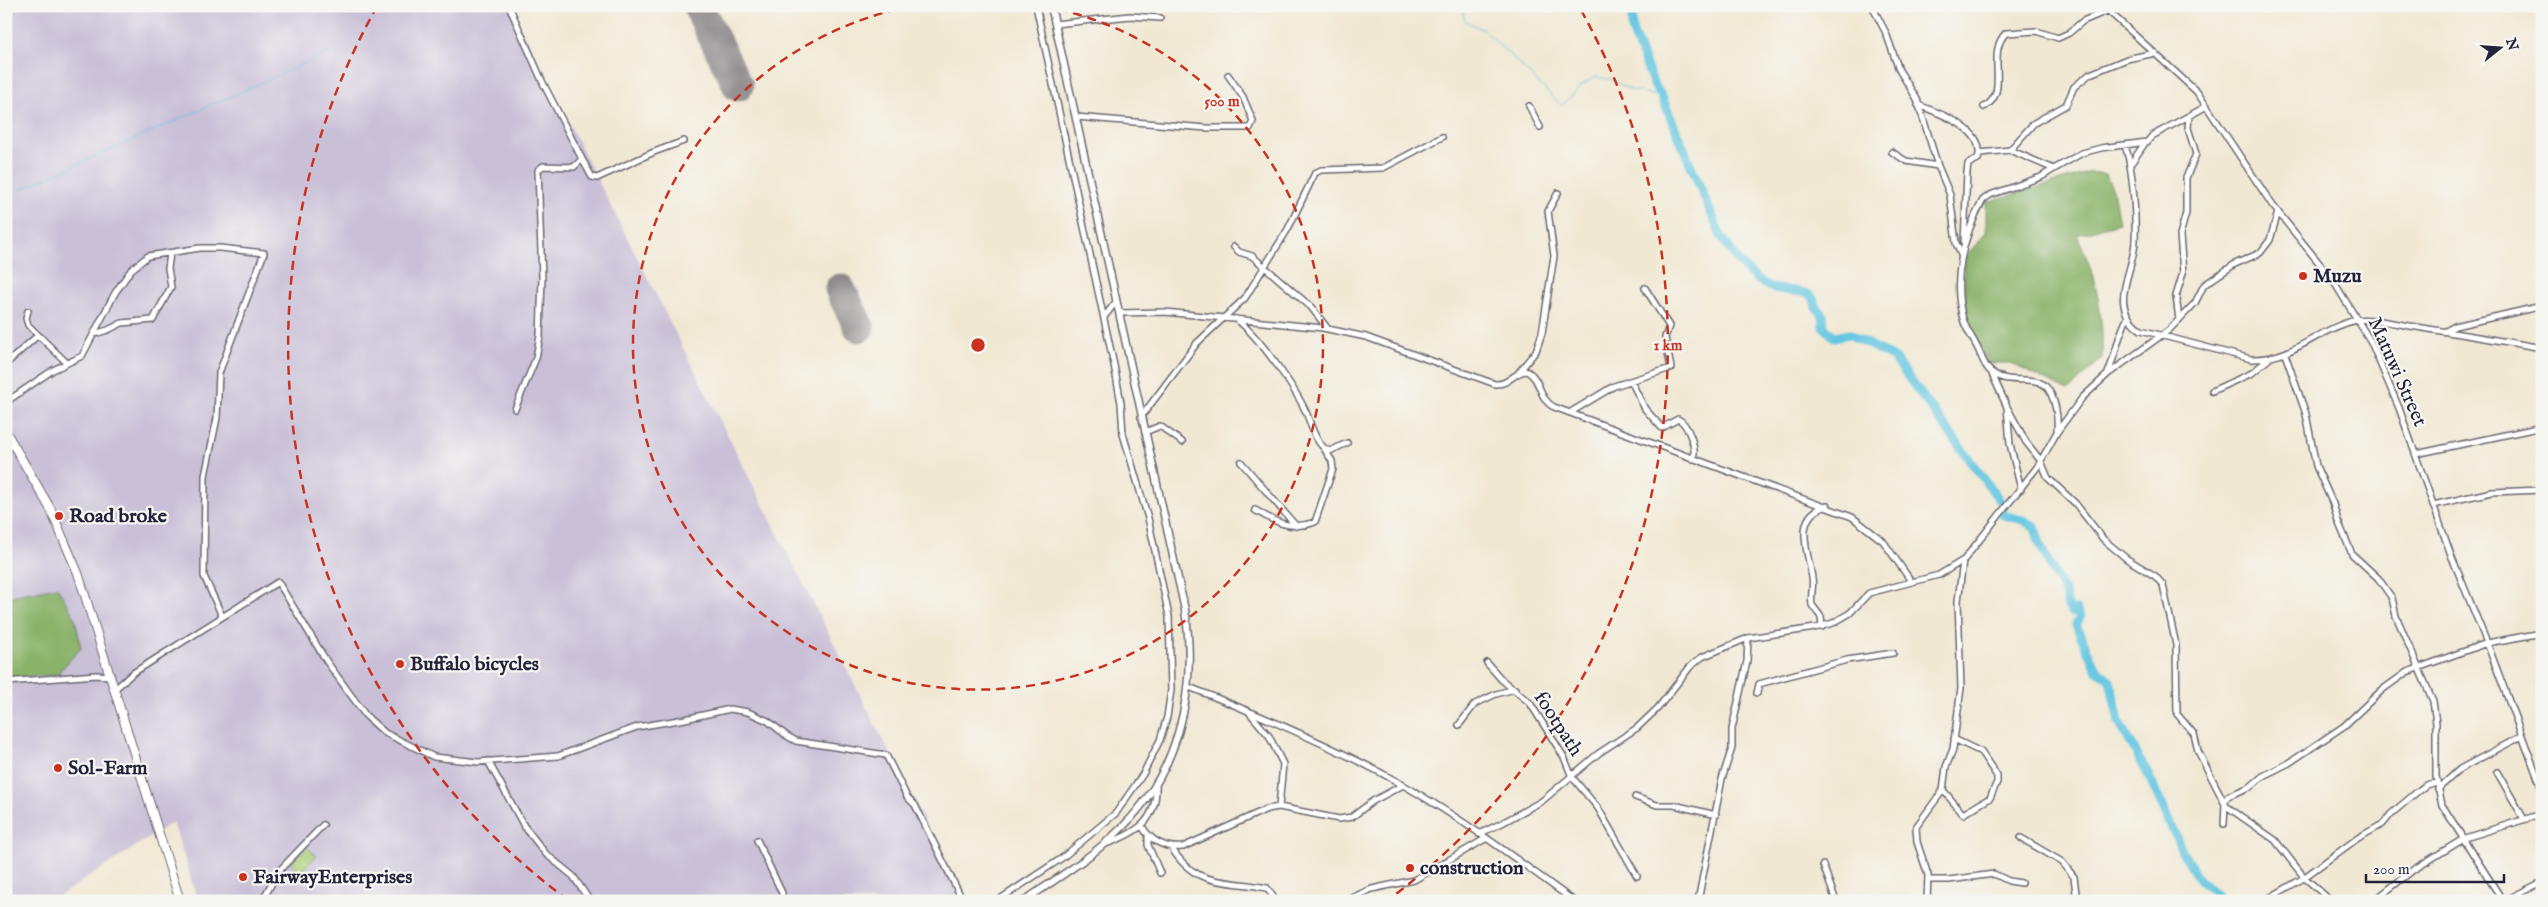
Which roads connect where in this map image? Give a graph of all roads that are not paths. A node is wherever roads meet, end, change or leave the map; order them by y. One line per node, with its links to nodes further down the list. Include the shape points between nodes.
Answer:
1 (468, 6): 2 (street)
2 (473, 6)
3 (508, 6): 26 (street)
4 (1036, 6): 42 (street)
5 (1051, 6): 9 (main road)
6 (1872, 6): 12 (street)
7 (2105, 9): 10 (street, Matuwi Street); 15 (street, via 2058,38 2036,31 2006,33 1996,50 1995,96)
8 (1160, 18): 9 (street, via 1130,16)
9 (1055, 24): 17 (main road)
10 (2154, 53): 14 (street, Matuwi Street, via 2193,87); 23 (street, via 2127,59 2090,74 2074,87 2066,105 2034,122)
11 (1228, 75): 17 (street, via 1248,107 1253,123 1248,128)
12 (1918, 104): 25 (street, via 1945,115 1968,131 1977,141); 28 (street)
13 (1529, 106): 18 (street)
14 (2208, 106): 16 (street); 31 (street, Matuwi Street)
15 (1984, 107)
16 (2189, 116): 21 (street); 46 (street, via 2188,128 2196,154 2186,178 2186,213 2180,235 2183,274 2176,296)
17 (1076, 117): 38 (main road)
18 (1540, 127)
19 (1442, 137): 36 (street, via 1382,168 1317,172 1288,229)
20 (684, 142): 26 (street, via 597,178 592,177)
21 (2145, 143): 22 (street); 27 (street)
22 (2125, 146): 27 (street); 29 (street, via 2082,153)
23 (2010, 150): 25 (street); 29 (street)
24 (1892, 152): 28 (street, via 1906,161)
25 (1980, 152): 33 (street, via 1978,158 1968,164)
26 (582, 159): 65 (street, via 574,167 543,166 538,170 542,278 540,336 536,358)
27 (2131, 163): 44 (street, via 2135,243 2123,289)
28 (1938, 166): 35 (street, via 1950,195 1956,243)
29 (2054, 169): 33 (street, via 1982,200)
30 (1558, 193): 58 (street, via 1548,211 1554,256 1542,333 1536,351)
31 (2278, 212): 46 (street, via 2275,228 2264,248 2204,286 2195,303); 47 (street, Matuwi Street, via 2332,279)
32 (1234, 247): 36 (street)
33 (1964, 249): 35 (street)
34 (170, 254): 50 (street, via 148,256 131,270); 50 (street, via 168,272 172,285 154,320 122,323); 87 (street, via 200,248 264,253 219,373 217,418 205,476 203,567 207,586)
35 (1961, 256): 59 (street, via 1960,299 1964,322)
36 (1263, 266): 43 (street, via 1244,298); 48 (street, via 1310,307)
37 (1645, 288): 61 (street, via 1668,326 1665,337 1672,364 1669,370)
38 (1116, 302): 41 (main road); 42 (street)
39 (2542, 306): 49 (street, via 2455,326)
40 (28, 311): 51 (street, via 28,325)
41 (1119, 313): 43 (street, via 1165,312); 67 (main road)
42 (1104, 317): 143 (street, via 1121,403 1123,434 1148,518 1169,616 1171,690 1167,717 1143,774 1116,813 1062,858)
43 (1226, 317): 45 (street); 67 (street, via 1197,343)
44 (2128, 317): 52 (street, via 2141,330); 60 (street, via 2119,335)
45 (1236, 319): 48 (street); 74 (street, via 1292,386)
46 (2179, 320): 52 (street)
47 (2358, 320): 49 (street); 54 (street); 75 (street, Matuwi Street, via 2383,368)
48 (1328, 329): 58 (street, via 1366,337 1496,384 1506,384)
49 (2446, 332): 53 (street)
50 (94, 334): 56 (street, via 82,356)
51 (37, 336): 56 (street); 57 (street)
52 (2160, 336): 55 (street, via 2240,357); 60 (street)
53 (2542, 348)
54 (2285, 354): 55 (street); 94 (street, via 2306,414 2316,466 2352,554 2378,578 2392,598 2396,616)
55 (2271, 358): 62 (street, via 2252,373)
56 (67, 363): 63 (street)
57 (6, 364)
58 (1519, 373): 66 (street, via 1527,371 1546,402)
59 (1992, 374): 64 (street); 71 (street, via 2007,379 2036,380 2045,385 2057,412)
60 (2108, 374): 71 (street, via 2082,398)
61 (1631, 381): 66 (street, via 1606,390); 76 (street, via 1646,409 1662,428 1681,420 1692,441)
62 (2212, 392)
63 (6, 402)
64 (2007, 407): 77 (street, via 2026,442); 79 (street, via 2010,444)
65 (515, 409)
66 (1570, 413): 76 (street)
67 (1141, 417): 70 (main road)
68 (2542, 427): 75 (street)
69 (6, 432): 95 (highway, via 36,480 66,541)
70 (1145, 432): 72 (street, via 1160,426); 97 (main road, via 1185,610 1190,658)
71 (2057, 432): 77 (street)
72 (1182, 442)
73 (1347, 443): 74 (street)
74 (1325, 450): 84 (street, via 1333,469 1315,522)
75 (2416, 454): 82 (street, Matuwi Street)
76 (1694, 459): 81 (street)
77 (2041, 461): 79 (street); 115 (street, via 2048,478 2075,503 2104,540 2163,585 2176,645 2177,714 2194,734 2198,751)
78 (1241, 462): 84 (street)
79 (2020, 489): 85 (street)
80 (2542, 490): 82 (street, via 2492,492)
81 (1827, 506): 86 (street, via 1873,531 1896,556); 88 (street, via 1810,516 1804,540 1812,579 1812,606 1821,617)
82 (2433, 506): 91 (street, Matuwi Street)
83 (1255, 510): 84 (street, via 1282,525)
84 (1296, 526)
85 (1963, 561): 86 (street, via 1939,575); 104 (street, via 1958,601 1961,688)
86 (1911, 581): 88 (street, via 1869,593 1845,616)
87 (222, 616): 98 (street); 105 (street, via 278,582 327,662 366,716 385,733 434,757 466,762)
88 (1822, 626): 90 (street)
89 (2542, 633): 91 (street)
90 (1748, 638): 107 (street, via 1714,650 1695,662 1644,722); 118 (street, via 1746,666 1732,729 1732,748 1725,766)
91 (2487, 643): 94 (street); 103 (street, Matuwi Street)
92 (1893, 653): 100 (street, via 1847,660 1775,679 1759,684)
93 (1488, 663): 99 (street, footpath, via 1502,680)
94 (2419, 667): 109 (street, via 2434,707); 115 (street, via 2382,690 2344,726 2289,763 2263,776 2250,788 2228,796)
95 (111, 676): 96 (street); 98 (highway)
96 (6, 682)
97 (1189, 687): 101 (street); 108 (main road, via 1177,736)
98 (115, 688): 138 (highway)
99 (1515, 689): 102 (street, footpath, via 1475,704); 107 (street, footpath, via 1534,710 1568,763)
100 (1757, 693)
101 (1247, 709): 110 (street); 116 (street, via 1270,736 1283,764)
102 (1459, 725)
103 (2522, 736): 111 (street, via 2460,769); 112 (street, Matuwi Street)
104 (1954, 739): 113 (street); 113 (street, via 1981,752 1998,782 1990,798 1963,814)
105 (488, 761): 140 (street, via 524,826 546,854 573,876); 142 (street, via 558,756 637,727 726,709 748,712 768,720 796,740 886,755)
106 (2497, 772): 119 (street)
107 (1572, 776): 123 (street, via 1537,804); 133 (street, footpath, via 1598,808)
108 (1156, 782): 122 (street, via 1156,804); 129 (main road, via 1136,813)
109 (2437, 782): 111 (street); 134 (street, via 2422,788 2383,824 2358,838)
110 (1403, 785): 116 (street, via 1344,820); 123 (street, via 1460,819)
111 (2438, 789): 126 (street, via 2442,805)
112 (2542, 789)
113 (1943, 790): 135 (street, via 1916,827 1916,842)
114 (1635, 797): 118 (street, via 1657,805 1674,805)
115 (2225, 802): 120 (street); 134 (street, via 2230,810 2275,840)
116 (1279, 807): 130 (street, via 1261,811 1193,844)
117 (2542, 814): 119 (street)
118 (1716, 815): 148 (street)
119 (2524, 819): 126 (street)
120 (2224, 824)
121 (323, 825): 139 (street, via 278,872)
122 (1142, 826): 124 (street); 129 (street, via 1130,835)
123 (1478, 834): 127 (street)
124 (1148, 837): 130 (street); 132 (street, via 1148,845)
125 (2021, 838): 151 (street, via 2062,862 2074,877)
126 (2465, 838): 154 (street, via 2413,870); 155 (street)
127 (1485, 839): 146 (street, via 1414,880 1372,889); 147 (street)
128 (757, 840): 141 (street, via 782,893 782,899)
129 (1104, 845): 144 (main road)
130 (1172, 847): 145 (street, via 1192,873 1220,882 1267,888)
131 (1822, 865): 149 (street)
132 (1160, 873)
133 (1637, 876)
134 (2304, 878): 152 (street); 153 (street)
135 (1928, 880): 137 (street, via 1994,874); 150 (street)
136 (2542, 882): 155 (street)
137 (2022, 883)
138 (180, 901)
139 (262, 901)
140 (590, 901)
141 (778, 901)
142 (963, 901)
143 (997, 901)
144 (1024, 901)
145 (1276, 901)
146 (1344, 901)
147 (1574, 901)
148 (1698, 901)
149 (1836, 901)
150 (1927, 901)
151 (2077, 901)
152 (2264, 901)
153 (2331, 901)
154 (2374, 901)
155 (2504, 901)

